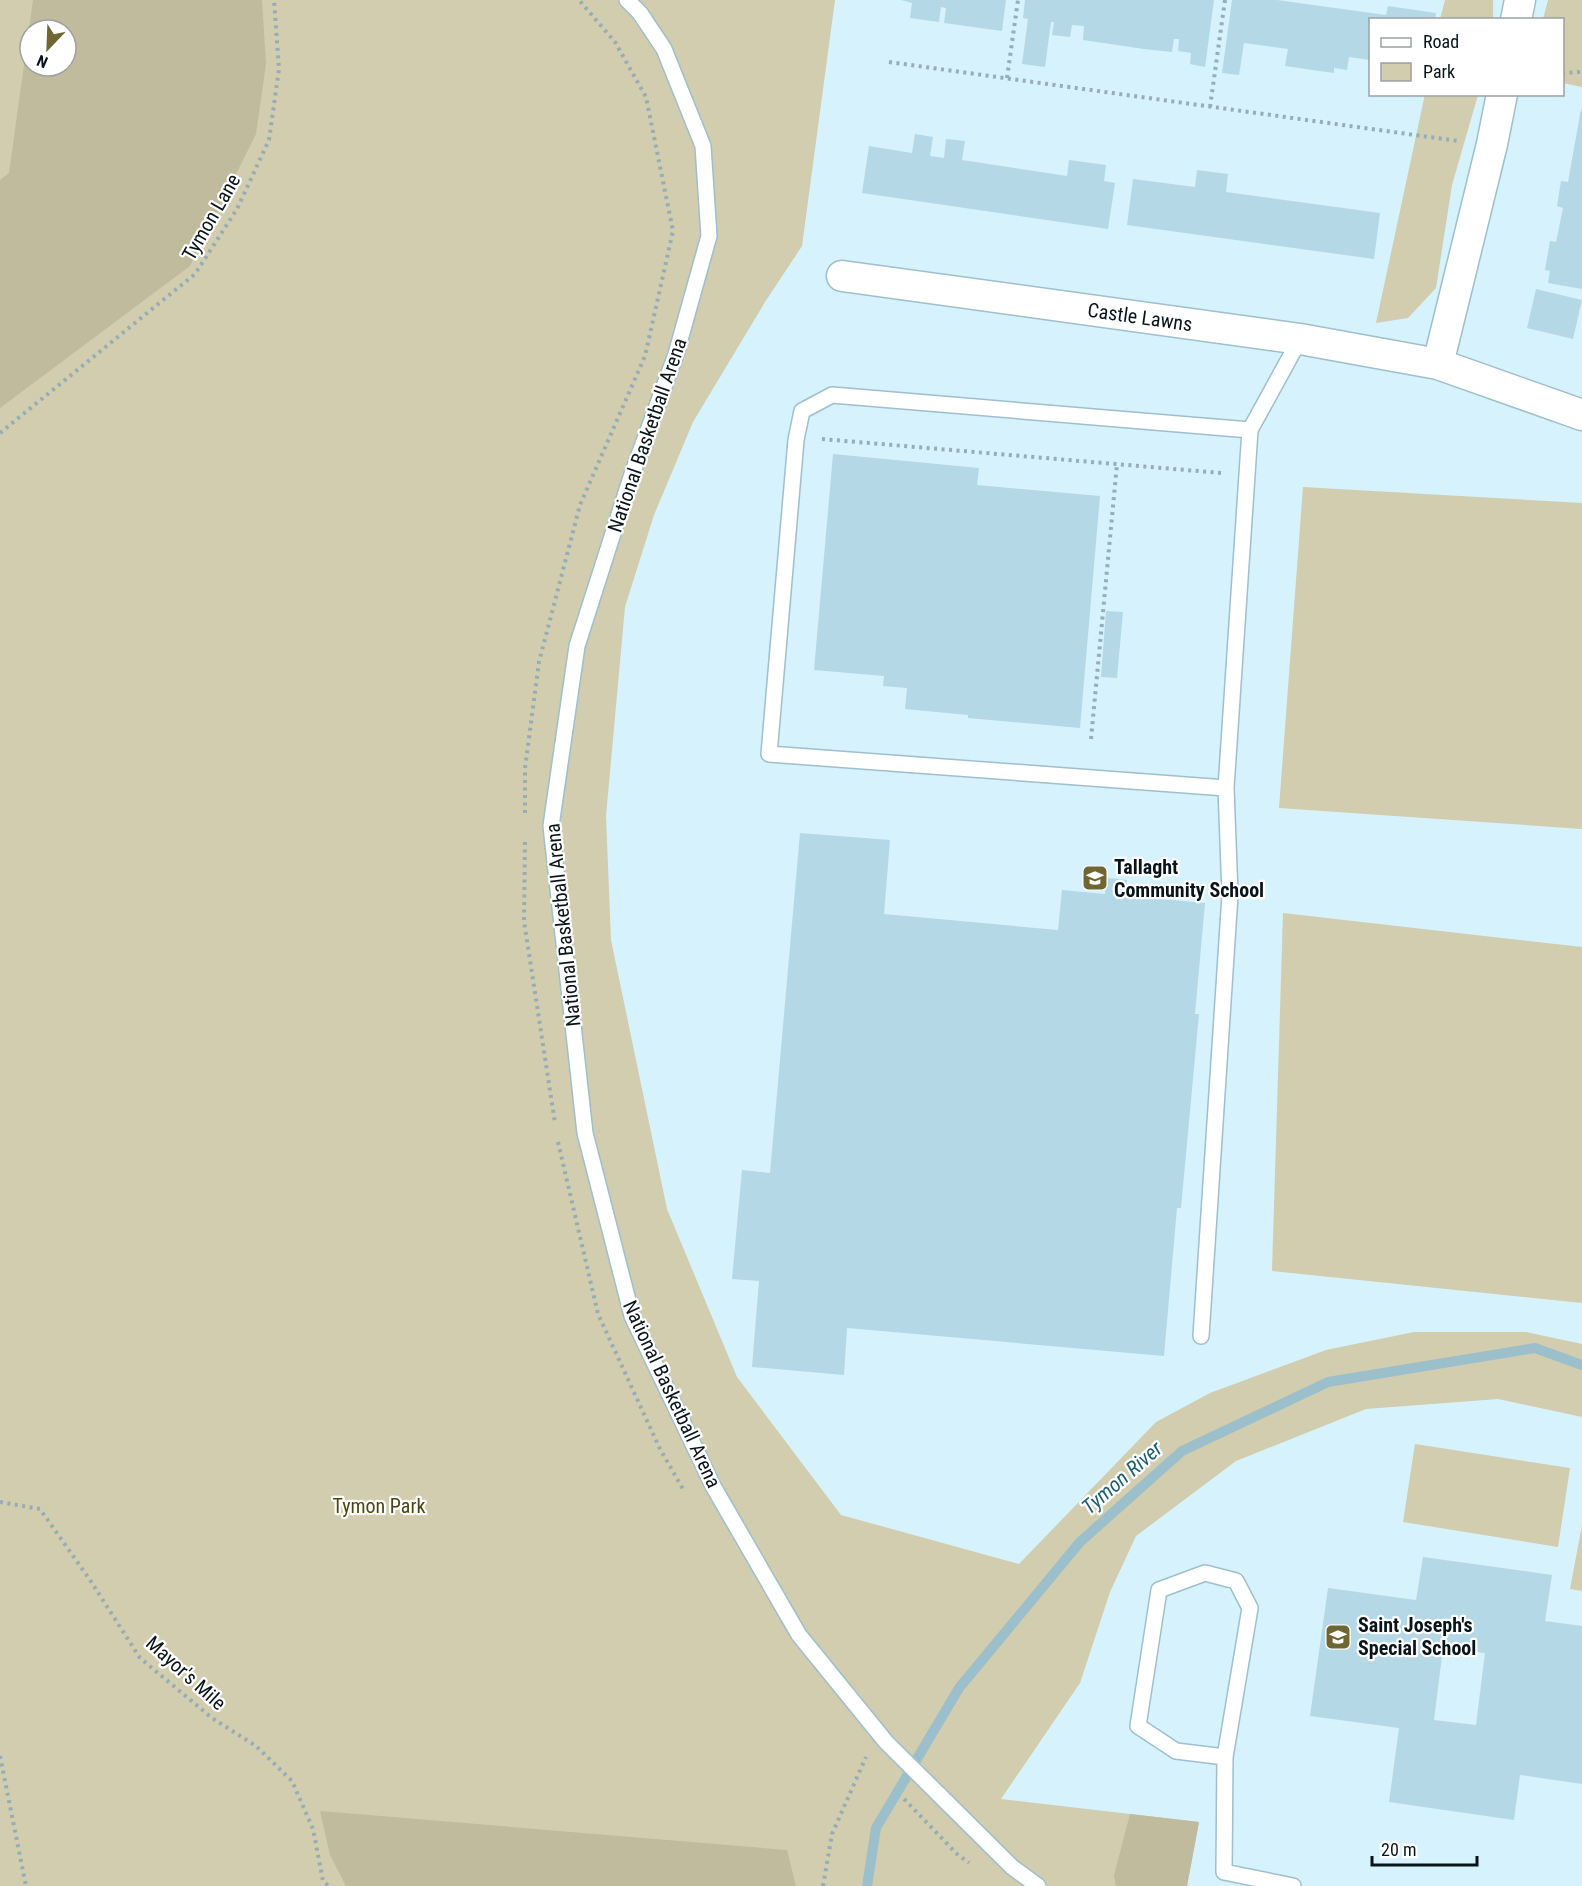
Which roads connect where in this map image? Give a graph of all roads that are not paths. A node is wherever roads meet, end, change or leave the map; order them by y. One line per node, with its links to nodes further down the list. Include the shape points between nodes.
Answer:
1 (627, 0): 13 (lane, National Basketball Arena, via 664,49 703,146 709,236 676,354 632,474 577,646 552,814 585,1133 632,1316 713,1486 799,1635 886,1742 1012,1867)
2 (1520, 0): 3 (street)
3 (1516, 18)
4 (1502, 96): 7 (street)
5 (842, 276): 6 (street, Castle Lawns)
6 (1300, 339): 7 (street, Castle Lawns); 9 (lane)
7 (1438, 363): 8 (street, Castle Lawns)
8 (1582, 415)
9 (1250, 430): 10 (lane); 10 (lane, via 832,395 802,411 796,440 768,754)
10 (1226, 788): 11 (lane, via 1230,895)
11 (1201, 1336)
12 (1225, 1756): 12 (lane, via 1176,1751 1138,1726 1159,1590 1205,1573 1236,1581 1250,1608); 14 (lane, via 1224,1872)
13 (1038, 1886)
14 (1293, 1886)

